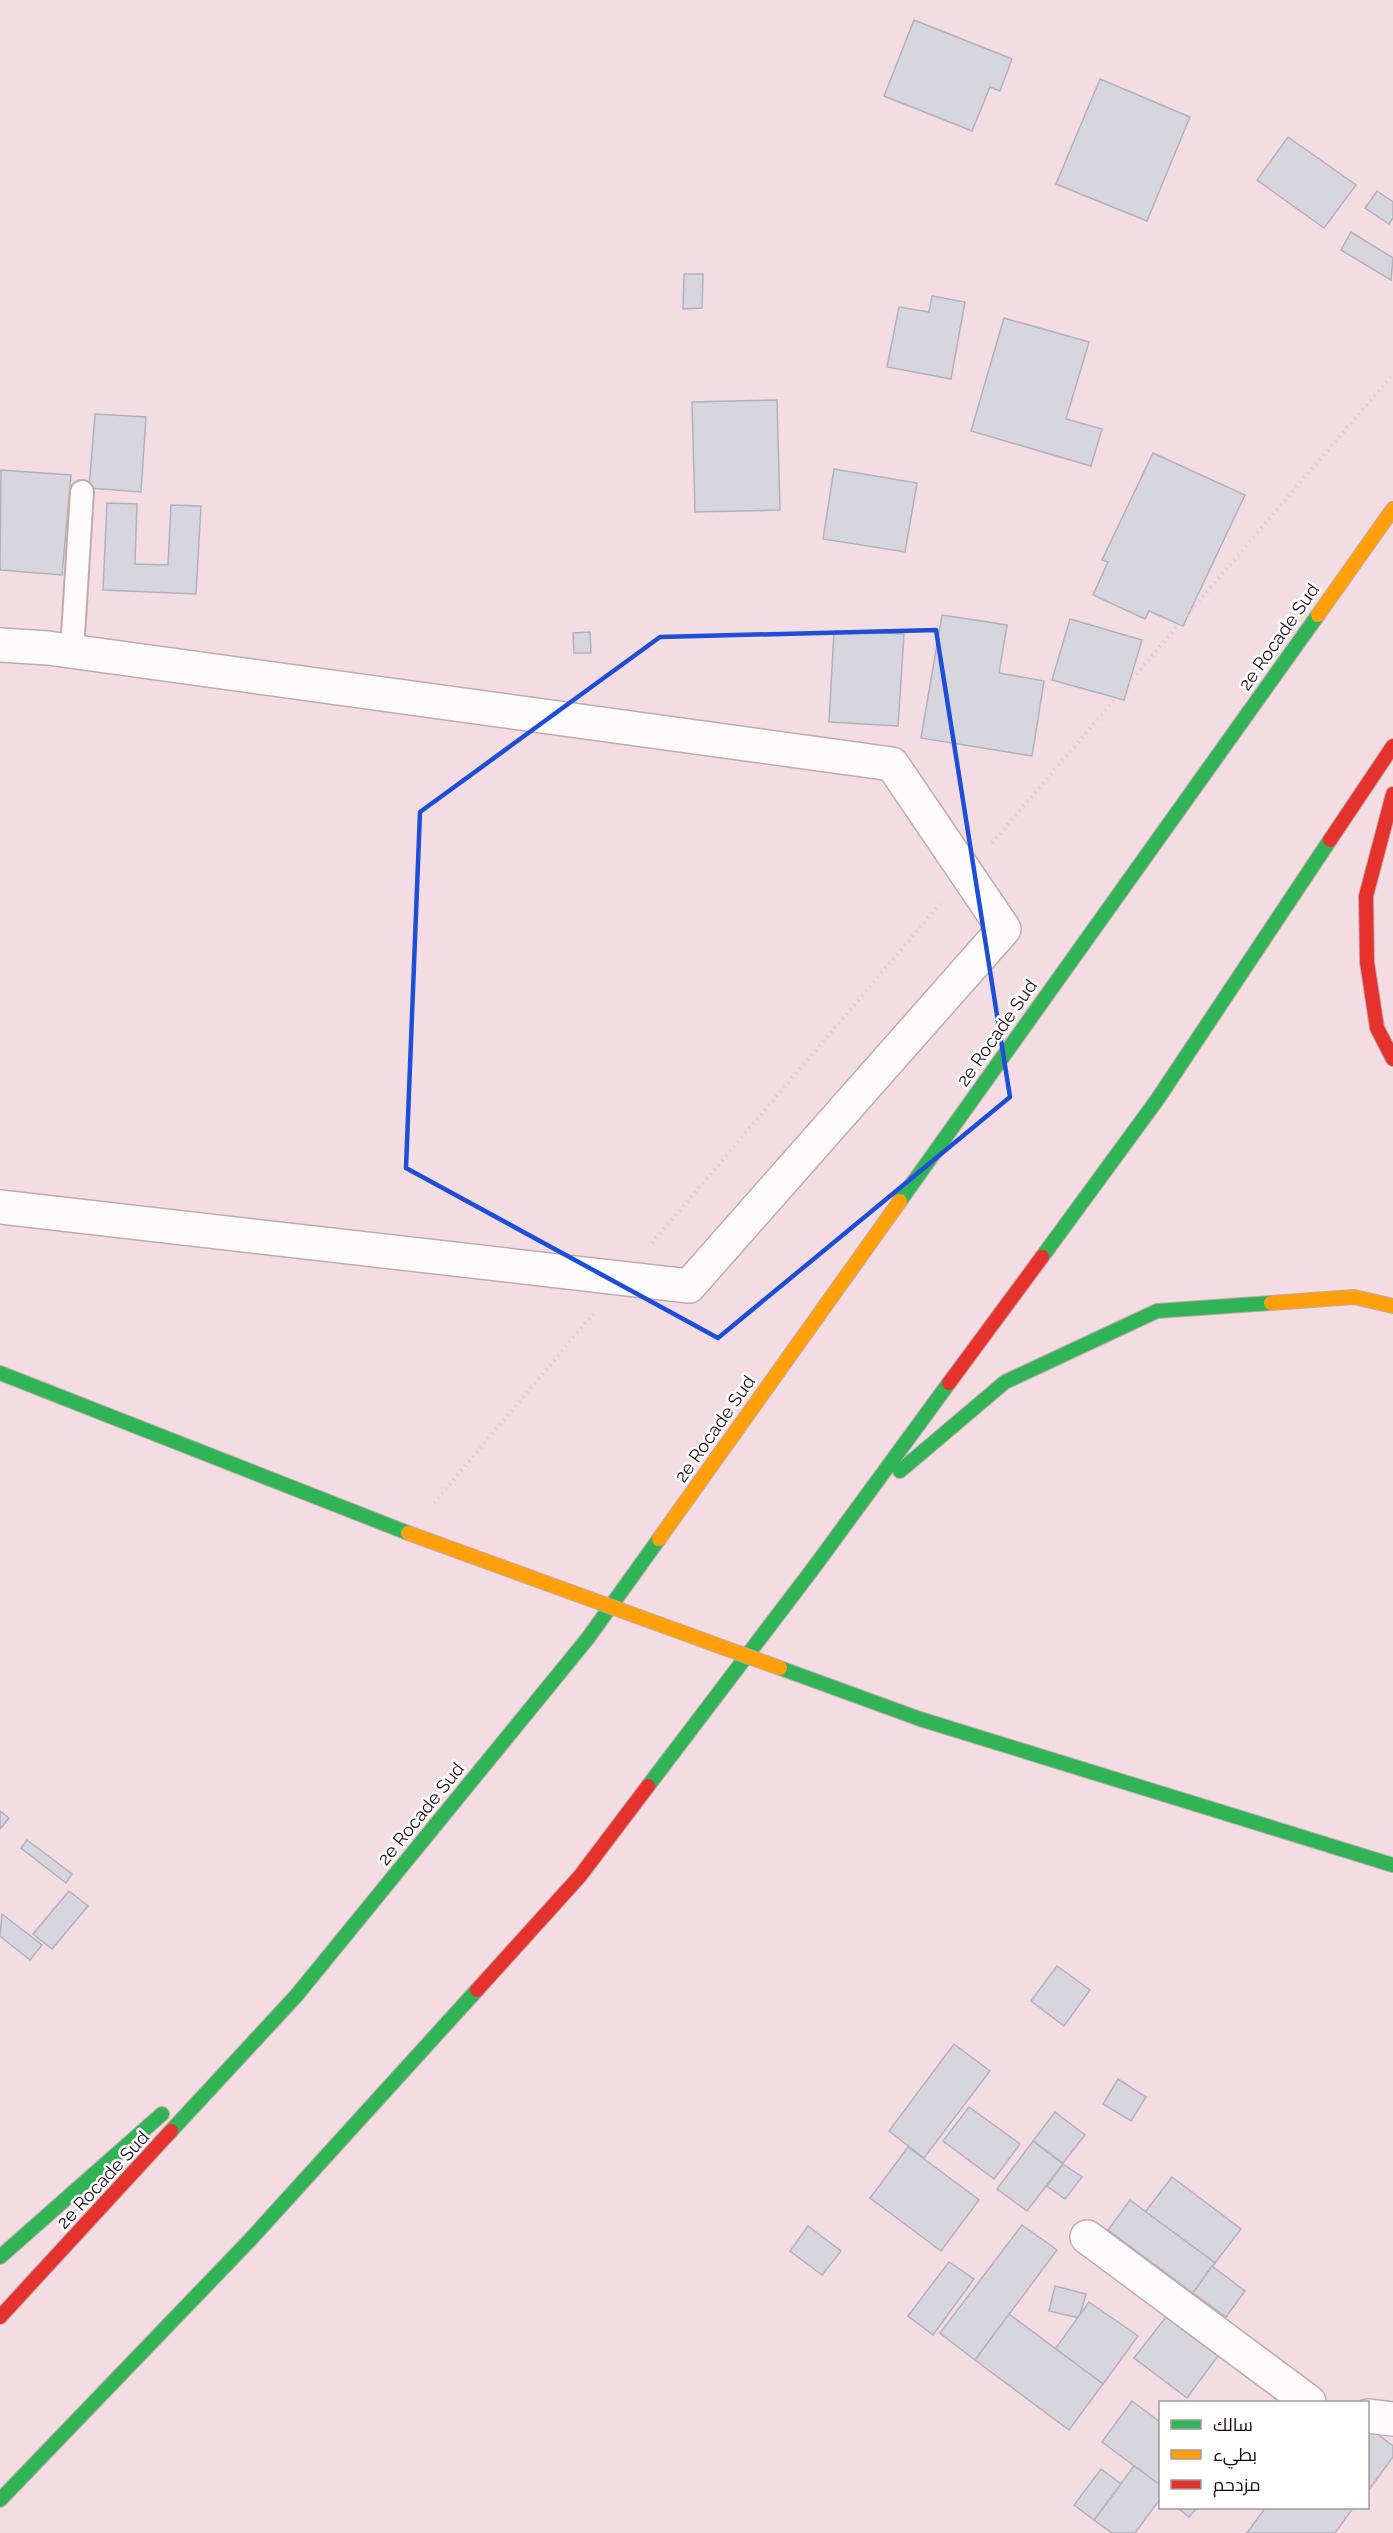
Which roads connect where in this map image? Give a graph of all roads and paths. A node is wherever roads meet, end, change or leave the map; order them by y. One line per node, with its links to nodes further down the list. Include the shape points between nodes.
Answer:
1 (1393, 374): 8 (path)
2 (82, 492): 5 (lane)
3 (1393, 508): 17 (main road, 2e Rocade Sud, via 588,1638)
4 (0, 645): 5 (street)
5 (72, 651): 8 (street, via 892,764)
6 (1393, 747): 14 (main road, via 1156,1100)
7 (1393, 794): 9 (main road, via 1366,896 1367,962 1377,1028)
8 (966, 873): 11 (path); 11 (street, via 1004,928 689,1286)
9 (1393, 1059)
10 (0, 1207): 11 (street)
11 (623, 1279): 15 (path)
12 (1393, 1306): 14 (main road, via 1354,1297 1157,1311 1005,1382)
13 (0, 1372): 15 (main road)
14 (860, 1505): 26 (main road, via 580,1876 249,2241)
15 (408, 1533): 16 (main road, bridge, via 920,1719)
16 (1393, 1865)
17 (296, 1996): 18 (main road); 22 (main road, 2e Rocade Sud)
18 (189, 2091)
19 (171, 2107): 21 (main road)
20 (1088, 2237): 23 (street)
21 (0, 2257)
22 (0, 2317)
23 (1306, 2401)
24 (1369, 2416): 25 (street)
25 (1393, 2419)
26 (0, 2500)

